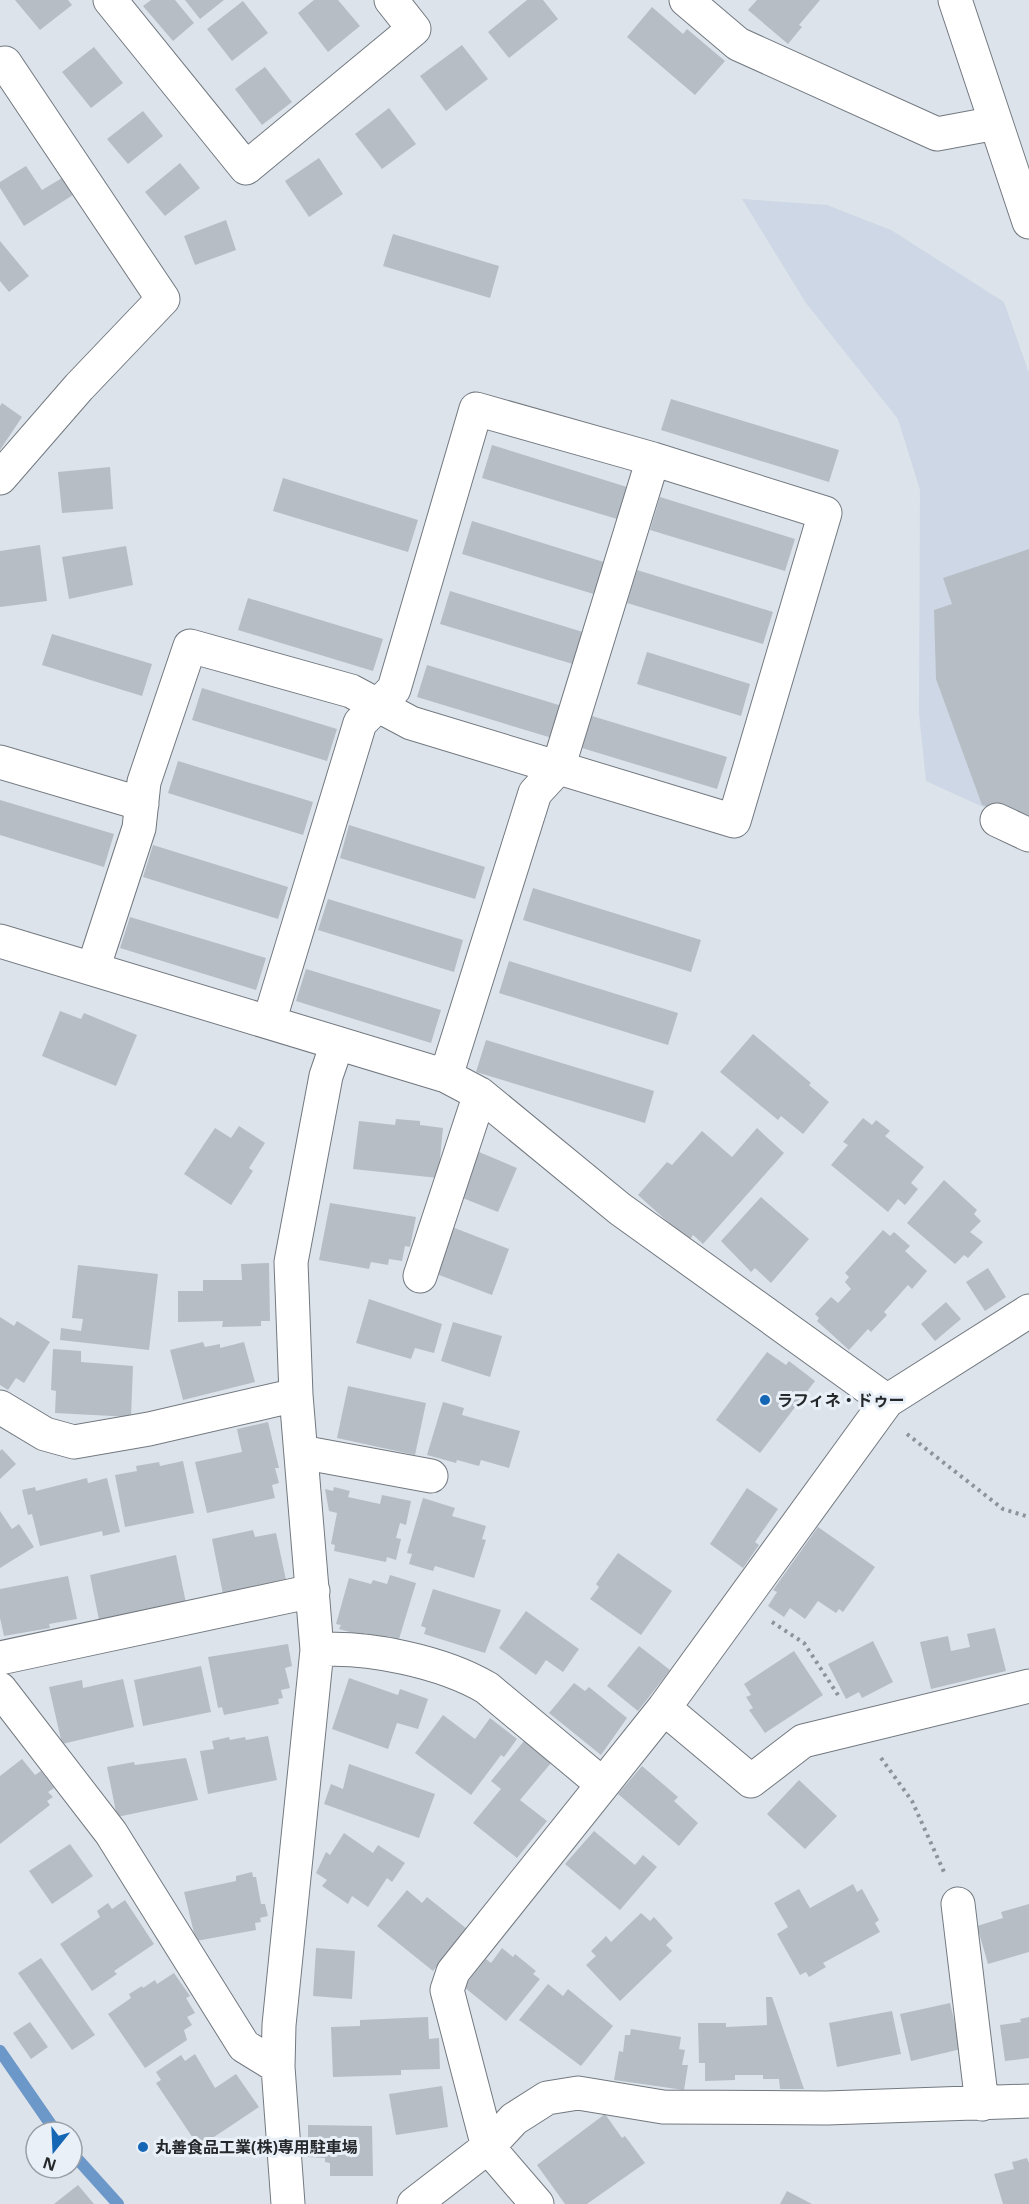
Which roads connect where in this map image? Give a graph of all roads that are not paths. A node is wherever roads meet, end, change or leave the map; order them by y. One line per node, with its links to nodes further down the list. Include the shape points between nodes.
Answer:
1 (110, 0): 2 (street, via 246,168 414,29)
2 (391, 0)
3 (686, 0): 6 (street, via 738,44 937,134)
4 (956, 0): 6 (street)
5 (5, 63): 9 (street, via 163,299)
6 (996, 123): 7 (street)
7 (1029, 222)
8 (653, 459): 10 (street, via 476,409 394,689); 12 (street); 12 (street, via 825,513 734,821)
9 (0, 478)
10 (378, 705): 12 (street, via 411,723); 13 (street, via 351,691 190,645 144,782); 18 (street, via 360,723)
11 (0, 762): 13 (street)
12 (558, 768): 20 (street, via 535,793)
13 (142, 804): 17 (street, via 139,828)
14 (997, 820): 15 (street)
15 (1029, 835)
16 (0, 941): 17 (street)
17 (93, 969): 18 (street)
18 (269, 1022): 19 (street)
19 (337, 1044): 20 (street); 24 (street, via 326,1076 291,1262)
20 (446, 1077): 21 (street)
21 (480, 1094): 22 (street); 25 (street, via 620,1209)
22 (420, 1276)
23 (1029, 1311): 25 (street)
24 (296, 1395): 26 (street, via 74,1442 45,1434); 27 (street)
25 (887, 1401): 34 (street)
26 (0, 1407)
27 (302, 1452): 28 (street); 29 (street)
28 (431, 1476)
29 (313, 1591): 30 (street); 31 (street)
30 (317, 1650): 35 (street, via 410,1660 469,1677); 37 (street)
31 (0, 1658)
32 (1029, 1686): 34 (street, via 803,1741 751,1781)
33 (0, 1689): 37 (street, via 111,1833 244,2046)
34 (664, 1708): 35 (street)
35 (601, 1783): 40 (street, via 453,1972 447,1990)
36 (958, 1904): 39 (street)
37 (278, 2067): 41 (street)
38 (1029, 2101): 39 (street)
39 (982, 2104): 40 (street, via 663,2107 578,2093 547,2098 514,2120)
40 (488, 2147): 42 (street); 43 (street)
41 (288, 2204)
42 (414, 2204)
43 (537, 2204)

